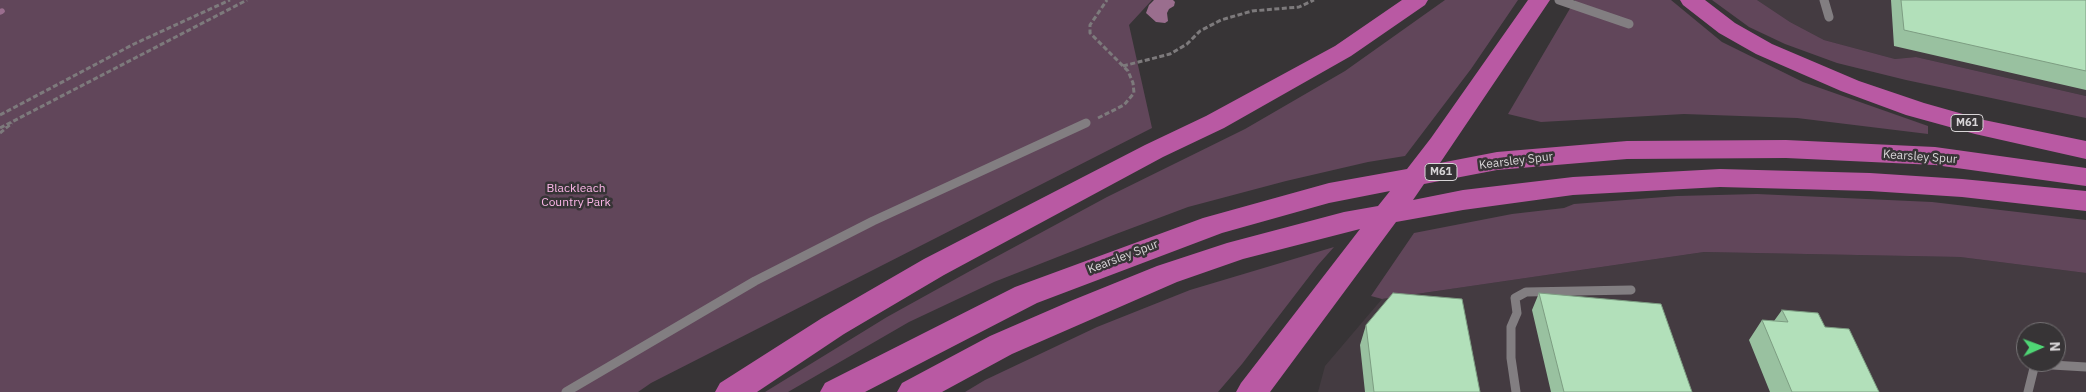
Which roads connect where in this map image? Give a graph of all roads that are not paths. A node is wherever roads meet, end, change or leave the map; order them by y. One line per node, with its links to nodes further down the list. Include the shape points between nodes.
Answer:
1 (1417, 0): 15 (highway, via 1343,51 1215,122 934,267 833,326)
2 (1539, 0): 18 (highway, M61, via 1440,144)
3 (1559, 0): 7 (lane)
4 (1691, 0): 9 (highway, M61, via 1727,28 1764,49 1850,86 1915,109 1984,128)
5 (1824, 0): 6 (lane)
6 (1829, 17)
7 (1628, 24)
8 (1086, 123): 14 (lane, via 873,221 755,281)
9 (2086, 150)
10 (2086, 176): 16 (highway, Kearsley Spur / M61, via 1935,156 1786,149 1627,150 1497,161 1329,193 1213,224 1026,295)
11 (2086, 201): 17 (highway, via 1870,182 1720,178 1573,186 1463,200 1289,235 1167,274 1001,345)
12 (1631, 290): 19 (lane, via 1526,292 1515,298 1517,313 1511,327 1511,342)
13 (2086, 367): 20 (lane, via 2034,364)
14 (566, 392)
15 (731, 392)
16 (836, 392)
17 (913, 392)
18 (1252, 392)
19 (1516, 392)
20 (2028, 392)

